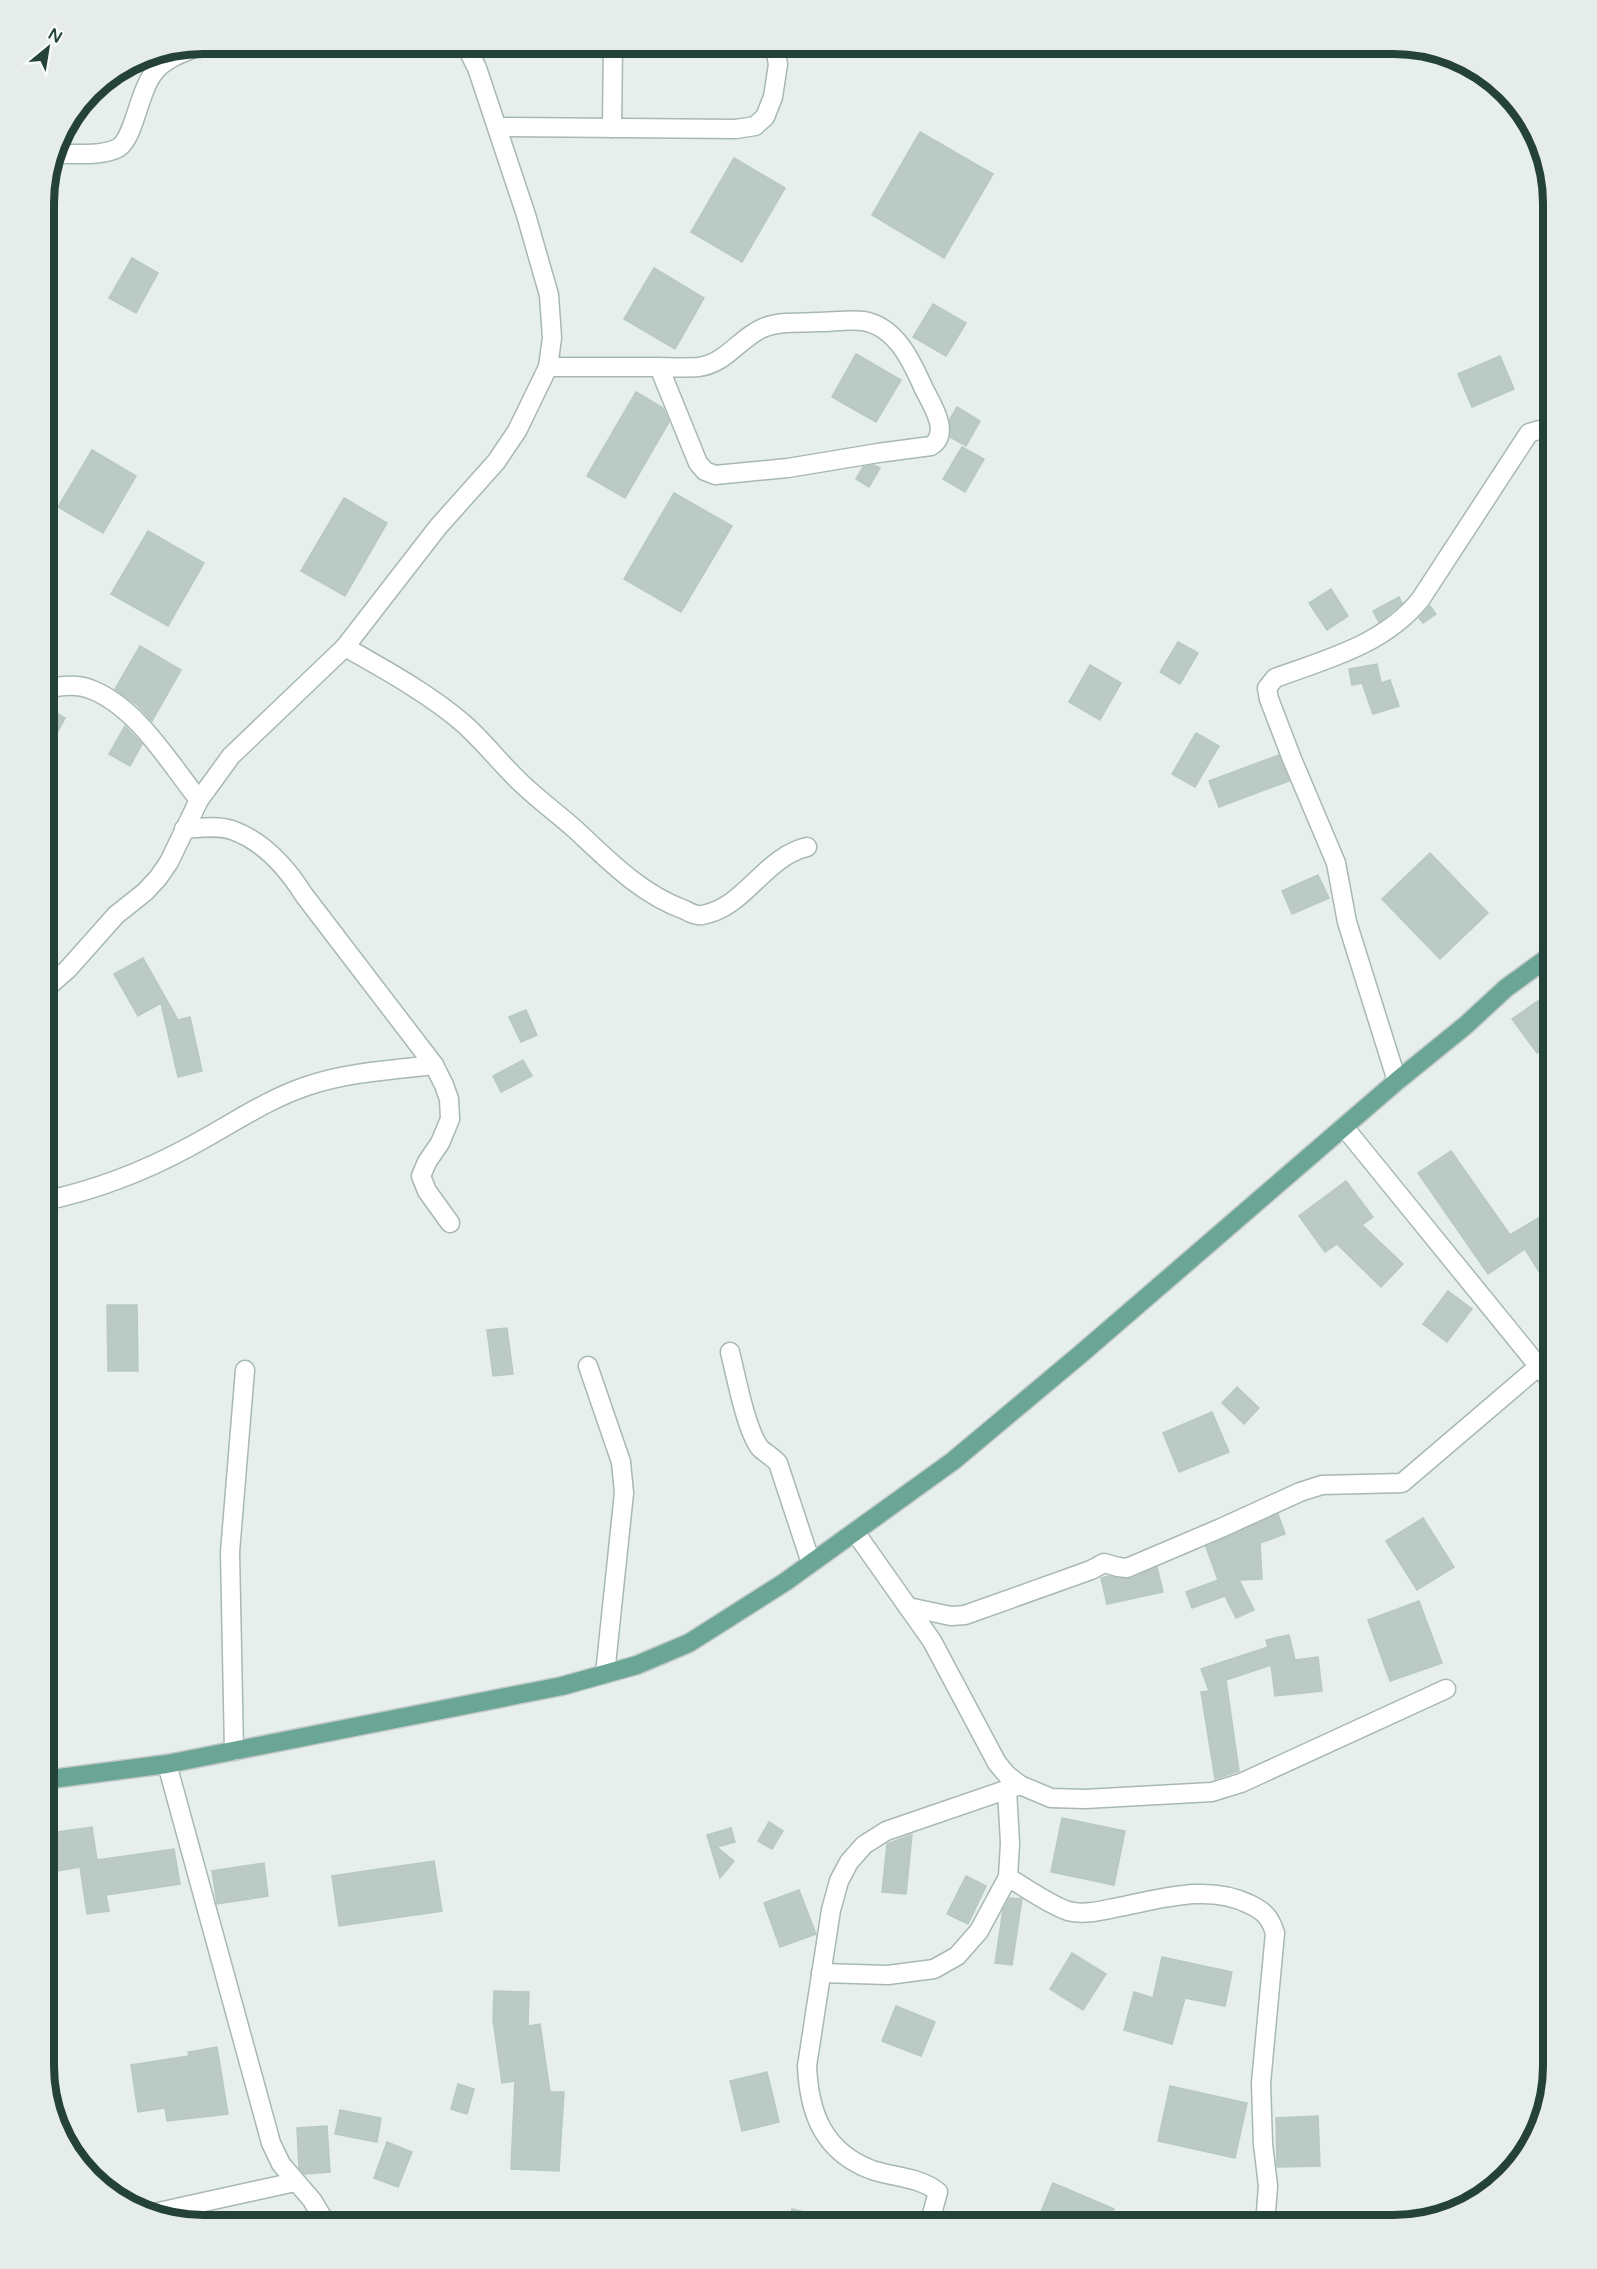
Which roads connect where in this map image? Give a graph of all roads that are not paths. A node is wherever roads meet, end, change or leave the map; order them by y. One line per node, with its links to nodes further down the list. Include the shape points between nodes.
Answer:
1 (470, 54): 5 (street)
2 (613, 54): 6 (street)
3 (776, 54): 6 (street, via 773,97 765,117 755,126)
4 (176, 56): 7 (street, via 156,70 141,95 129,136 122,146 104,152)
5 (497, 127): 6 (street); 8 (street, via 549,295 552,338)
6 (612, 128)
7 (62, 154)
8 (548, 367): 9 (street); 11 (street, via 517,431 496,462 438,527)
9 (659, 367): 9 (street, via 698,463 715,476 931,446 940,435 936,415 913,364 883,328 862,321 764,327 719,362 699,367)
10 (1543, 431): 19 (street, via 1529,433 1406,617 1357,648 1275,678 1267,688 1336,863 1347,922)
11 (345, 647): 13 (street, via 231,756); 15 (street, via 463,723 602,857 635,884 675,907 699,916 721,911 777,861 792,850)
12 (54, 687): 13 (street, via 89,689 122,708)
13 (199, 800): 14 (street)
14 (184, 829): 17 (street, via 158,878 116,915); 18 (street, via 230,829 274,857)
15 (807, 847)
16 (1543, 962): 19 (main road, via 1506,988)
17 (54, 981)
18 (434, 1065): 21 (street, via 308,1085 266,1102 192,1146 128,1177); 22 (street, via 449,1099 450,1119 421,1176)
19 (1397, 1081): 20 (main road)
20 (1344, 1127): 25 (street); 28 (main road, via 961,1454)
21 (54, 1199)
22 (450, 1223)
23 (730, 1352): 29 (street, via 750,1428 761,1449 778,1463)
24 (588, 1366): 31 (street, via 621,1462 624,1493)
25 (1539, 1366): 27 (street); 30 (street, via 1402,1483 1322,1485 1127,1568 1104,1563 965,1615)
26 (244, 1370): 33 (street, via 230,1552)
27 (1543, 1371)
28 (855, 1532): 29 (main road); 30 (street)
29 (811, 1563): 31 (main road, via 689,1642 637,1665)
30 (908, 1607): 36 (street, via 932,1641)
31 (604, 1674): 33 (main road, via 562,1686)
32 (1446, 1689): 36 (street, via 1241,1783 1212,1792 1085,1799 1051,1798)
33 (234, 1751): 34 (main road)
34 (167, 1764): 35 (main road); 39 (street, via 271,2143)
35 (54, 1779)
36 (1013, 1788): 37 (street); 38 (street, via 886,1831 864,1845 838,1881)
37 (1008, 1877): 38 (street, via 979,1931 957,1956 934,1969 888,1975); 43 (street, via 1069,1911 1091,1912 1215,1893 1239,1899 1270,1918 1275,1933 1261,2083 1268,2186)
38 (821, 1973): 42 (street, via 807,2066 814,2114 828,2140 849,2157 872,2170 902,2176 938,2192)
39 (295, 2182): 40 (street); 41 (street)
40 (167, 2210)
41 (320, 2215)
42 (932, 2215)
43 (1266, 2215)

